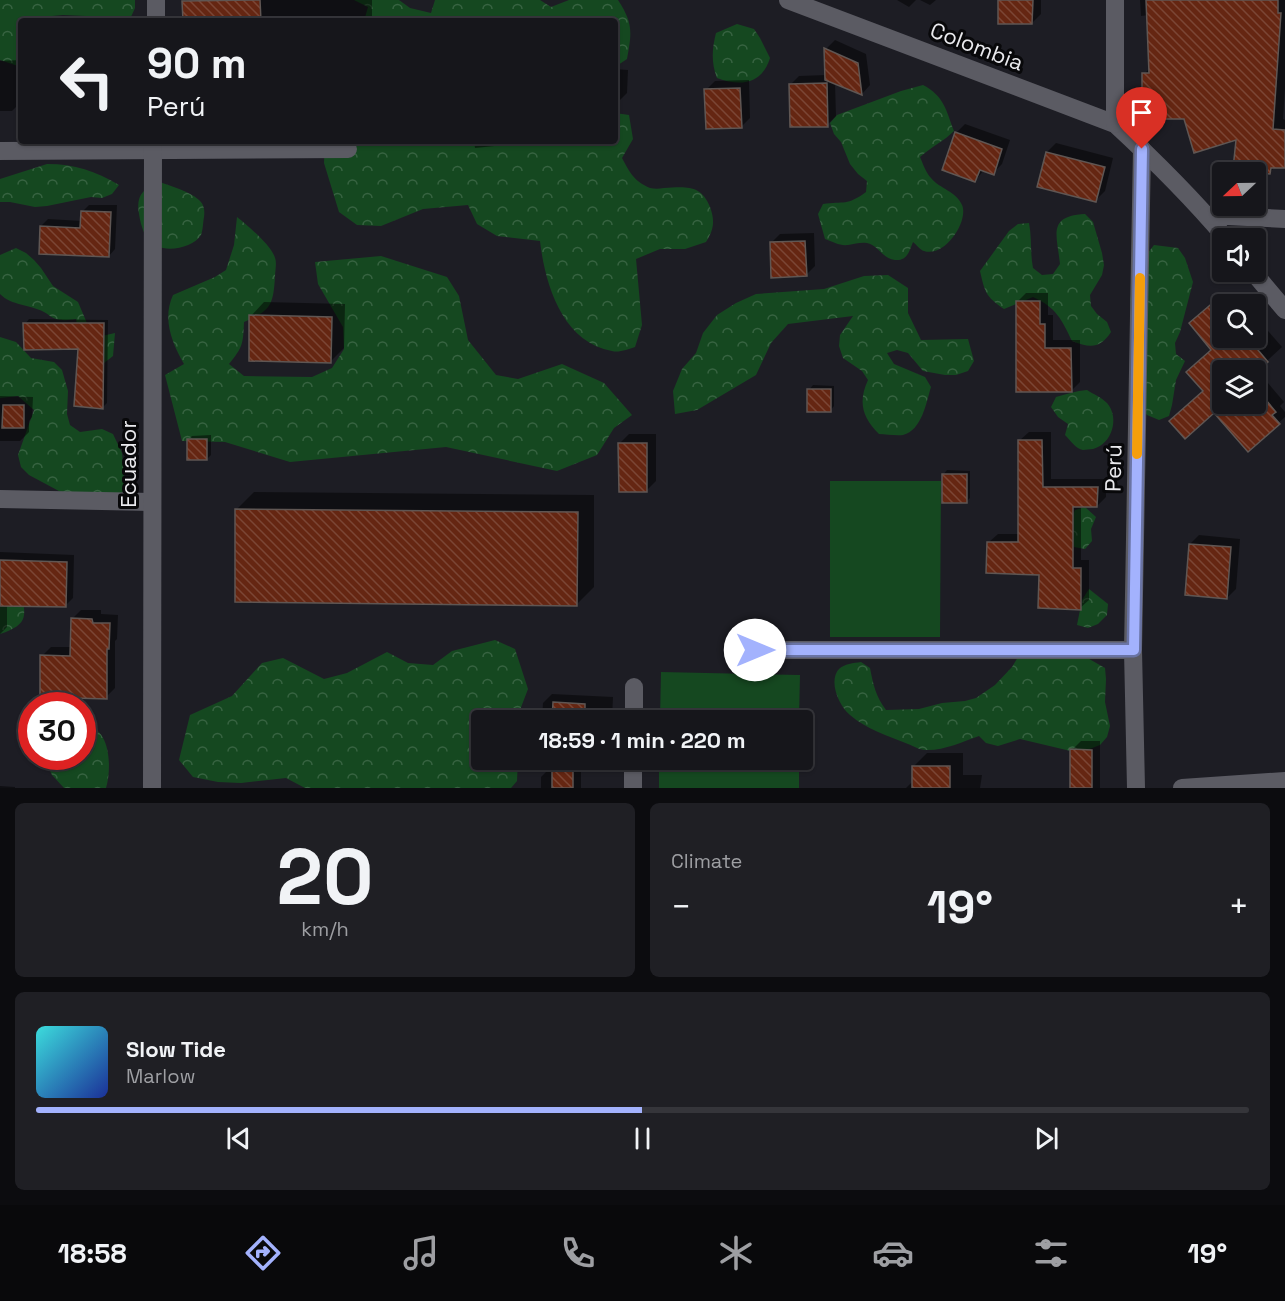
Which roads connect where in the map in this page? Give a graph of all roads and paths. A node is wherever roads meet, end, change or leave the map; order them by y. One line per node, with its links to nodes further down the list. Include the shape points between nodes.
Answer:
1 (156, 0): 4 (street)
2 (788, 0): 5 (street, Colombia)
3 (1114, 0): 5 (street)
4 (156, 18)
5 (1115, 124): 8 (street, Colombia)
6 (153, 146): 7 (street); 9 (street); 16 (street, Ecuador)
7 (348, 149)
8 (1142, 149): 10 (street, Colombia); 18 (street, Perú)
9 (0, 151)
10 (1207, 215): 11 (street); 12 (street, Colombia)
11 (1285, 219)
12 (1218, 228)
13 (1261, 282): 14 (street)
14 (1285, 310)
15 (0, 499): 16 (street)
16 (152, 502): 23 (street, Ecuador)
17 (755, 650): 18 (street)
18 (1134, 650): 25 (street, Perú)
19 (634, 687): 20 (street)
20 (633, 710)
21 (633, 770): 24 (street)
22 (1285, 781): 26 (street)
23 (152, 788)
24 (633, 788)
25 (1136, 788)
26 (1182, 788)

